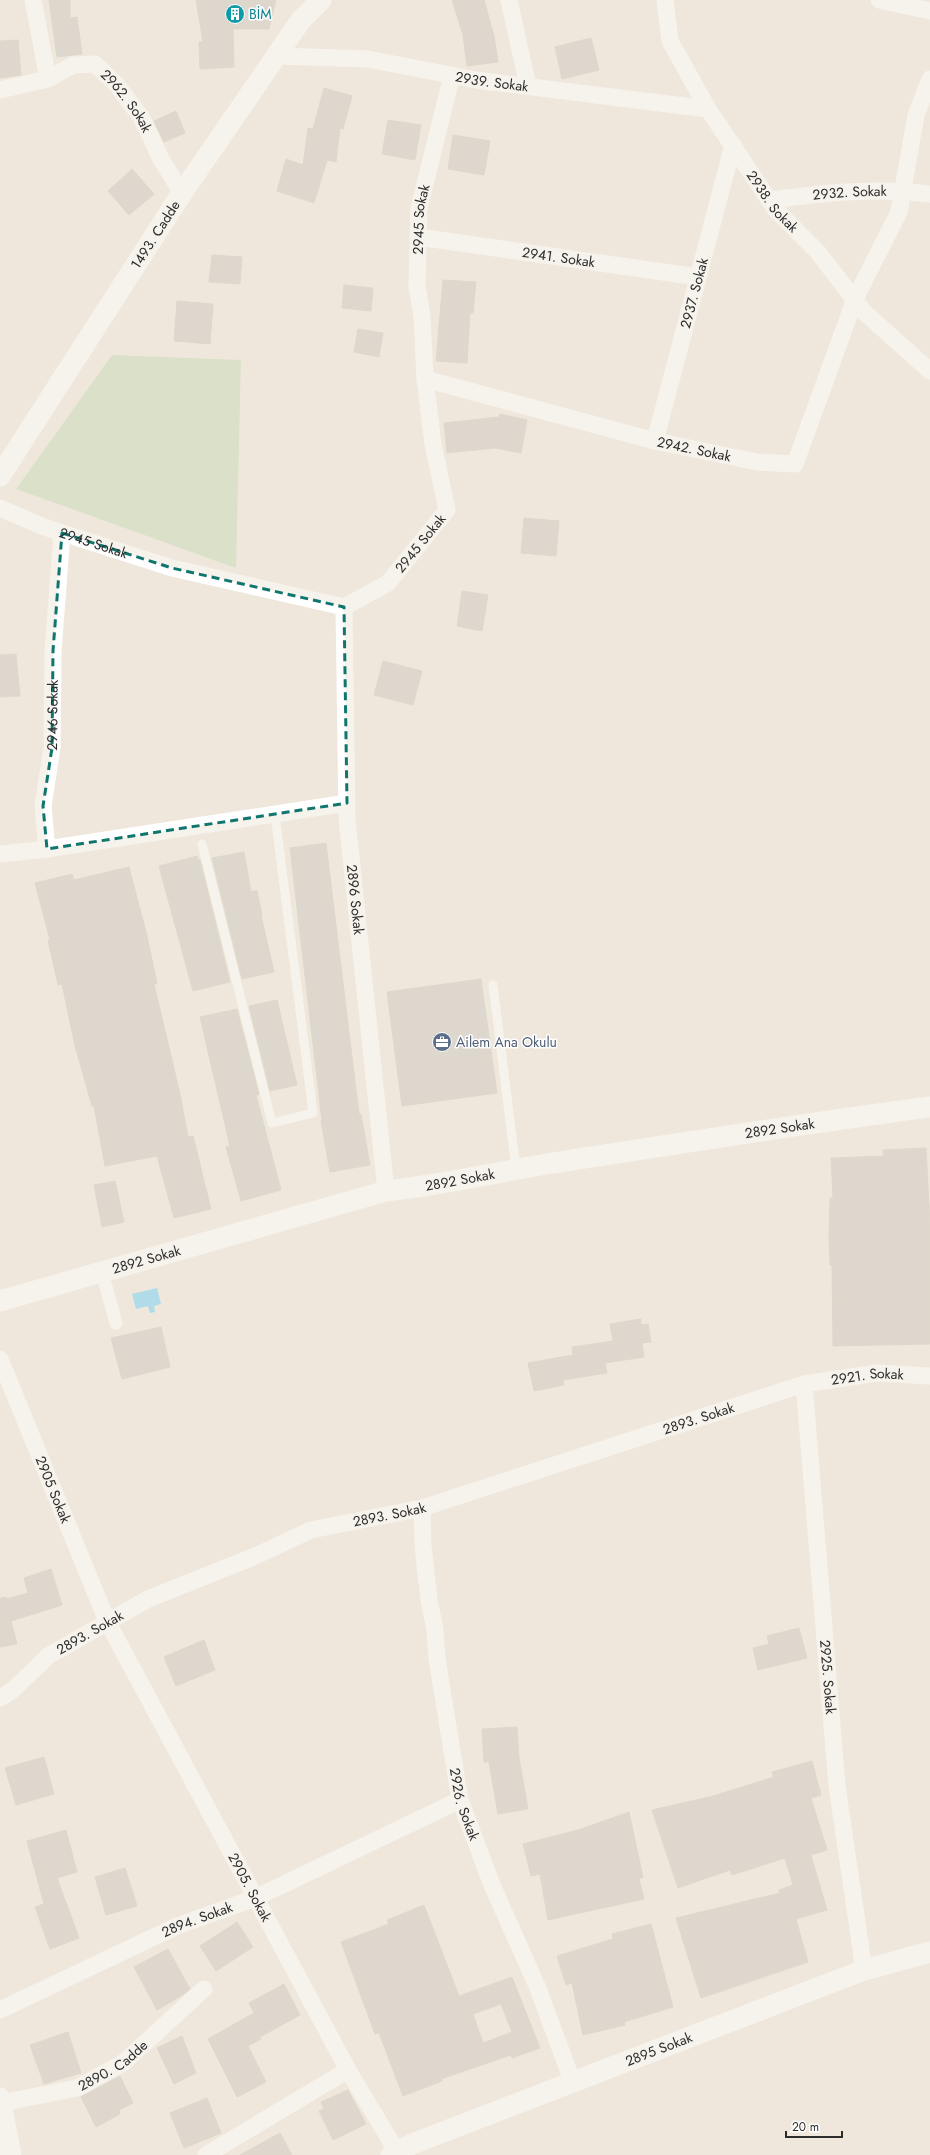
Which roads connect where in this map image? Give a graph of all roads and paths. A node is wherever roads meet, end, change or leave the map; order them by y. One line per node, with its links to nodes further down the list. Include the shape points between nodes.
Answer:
1 (32, 0): 9 (street)
2 (509, 0): 11 (street)
3 (665, 0): 13 (street, 2938. Sokak, via 670,41)
4 (879, 0): 6 (street)
5 (319, 1): 7 (street, 1493. Cadde, via 301,20)
6 (930, 11)
7 (276, 56): 8 (street, 2939. Sokak, via 368,59); 16 (street, 1493. Cadde)
8 (452, 75): 11 (street, 2939. Sokak); 19 (street, 2945 Sokak, via 419,208)
9 (48, 79): 12 (street); 16 (street, 2962. Sokak, via 73,65 95,64 116,84 141,117 161,159)
10 (930, 79): 15 (street, via 916,115)
11 (528, 86): 13 (street, 2939. Sokak)
12 (0, 90)
13 (708, 109): 14 (street, 2938. Sokak)
14 (733, 145): 18 (street, 2938. Sokak); 20 (street, 2937. Sokak)
15 (903, 191): 17 (street, 2932. Sokak); 18 (street, 2932. Sokak, via 849,190); 21 (street, via 899,212)
16 (182, 193): 25 (street, 1493. Cadde)
17 (930, 194)
18 (770, 200): 21 (street, 2938. Sokak, via 817,251)
19 (418, 237): 20 (street, 2941. Sokak); 23 (street, 2945 Sokak, via 417,286 422,316)
20 (698, 277): 24 (street, 2937. Sokak)
21 (855, 299): 22 (street, 2938. Sokak, via 864,312); 24 (street, 2942. Sokak, via 795,464 756,462)
22 (930, 371)
23 (425, 379): 24 (street, 2942. Sokak); 28 (street, 2945 Sokak, via 433,444 447,510 388,583)
24 (655, 441)
25 (1, 473)
26 (0, 508): 27 (street, 2945 Sokak)
27 (62, 533): 28 (street, 2945 Sokak, via 172,568); 32 (street, 2946 Sokak, via 53,651 52,748 43,806)
28 (344, 607): 29 (street, 2896 Sokak)
29 (347, 803): 30 (street); 37 (street, 2896 Sokak)
30 (275, 814): 31 (lane, via 313,1113 272,1123); 32 (street)
31 (202, 844)
32 (47, 849): 33 (street)
33 (0, 854)
34 (493, 985): 36 (lane)
35 (930, 1107): 36 (street, 2892 Sokak)
36 (516, 1169): 37 (street, 2892 Sokak, via 436,1185)
37 (386, 1191): 38 (street, 2892 Sokak)
38 (102, 1272): 39 (street, 2892 Sokak); 40 (street)
39 (0, 1301)
40 (116, 1323)
41 (0, 1359): 45 (street, 2905 Sokak)
42 (930, 1376): 43 (street, 2921. Sokak, via 877,1373)
43 (804, 1384): 44 (street, 2893. Sokak); 50 (street, 2925. Sokak, via 837,1786)
44 (422, 1508): 45 (street, 2893. Sokak, via 311,1530 253,1557 148,1598); 47 (street, 2926. Sokak, via 429,1600)
45 (107, 1621): 46 (street, 2893. Sokak, via 48,1656 13,1690); 48 (street, 2905. Sokak)
46 (0, 1698)
47 (460, 1800): 48 (street, 2894. Sokak); 54 (street, 2926. Sokak, via 492,1885 537,1986)
48 (254, 1898): 52 (street, 2894. Sokak, via 177,1926); 53 (street, 2905. Sokak)
49 (930, 1952): 50 (street, 2895 Sokak)
50 (864, 1970): 54 (street, 2895 Sokak)
51 (204, 1989): 55 (street, 2890. Cadde, via 123,2063 77,2088)
52 (0, 2010)
53 (348, 2070): 56 (street, 2905. Sokak); 58 (street)
54 (573, 2083): 56 (street, 2895 Sokak)
55 (0, 2101): 57 (street, 2890. Cadde)
56 (395, 2154)
57 (11, 2155)
58 (206, 2155)

